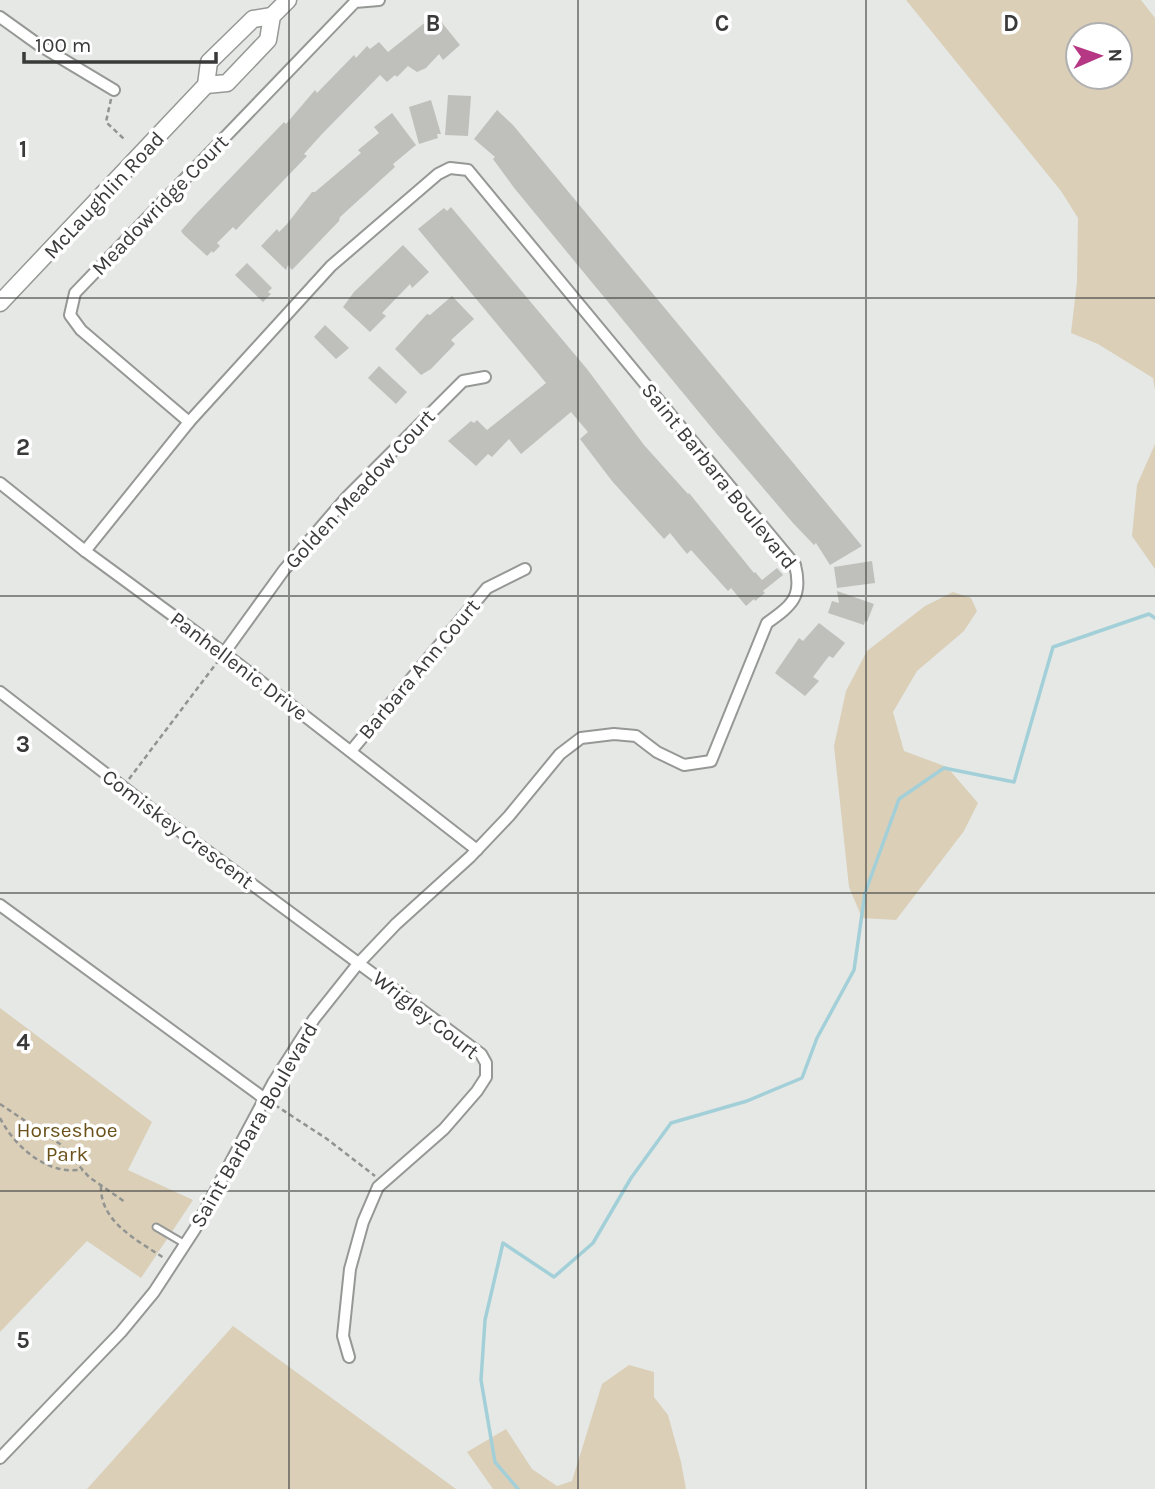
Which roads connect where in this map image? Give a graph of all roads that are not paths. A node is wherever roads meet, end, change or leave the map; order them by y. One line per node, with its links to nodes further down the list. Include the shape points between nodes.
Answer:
1 (379, 0): 9 (street, Meadowridge Court, via 355,2 75,293 70,314 81,330)
2 (285, 1): 3 (street, McLaughlin Road)
3 (272, 16): 5 (street, McLaughlin Road, via 253,19 209,62); 5 (street, McLaughlin Road, via 268,40 227,83)
4 (0, 17): 6 (street)
5 (206, 85): 7 (street, McLaughlin Road)
6 (114, 90)
7 (0, 303)
8 (485, 377): 13 (street, Golden Meadow Court, via 463,381 346,498 284,570)
9 (189, 422): 11 (street, Saint Barbara Boulevard); 16 (street, Saint Barbara Boulevard, via 331,266 438,174 450,168 468,170 795,565 798,593 767,623 756,643 710,761 684,765 636,736 581,738 560,754)
10 (0, 483): 11 (street, Panhellenic Drive)
11 (85, 551): 13 (street, Panhellenic Drive)
12 (525, 569): 15 (street, Barbara Ann Court, via 487,588)
13 (224, 653): 15 (street, Panhellenic Drive)
14 (0, 692): 18 (street, Comiskey Crescent)
15 (351, 751): 16 (street, Panhellenic Drive)
16 (477, 850): 18 (street, Saint Barbara Boulevard)
17 (0, 905): 19 (street)
18 (359, 963): 19 (street, Saint Barbara Boulevard, via 314,1019); 22 (street, Wrigley Court, via 481,1054 486,1077 443,1129 378,1187 350,1269 343,1336)
19 (265, 1099): 21 (street, Saint Barbara Boulevard)
20 (156, 1227): 21 (lane)
21 (185, 1244): 23 (street, Saint Barbara Boulevard, via 121,1332)
22 (349, 1357)
23 (1, 1454)

